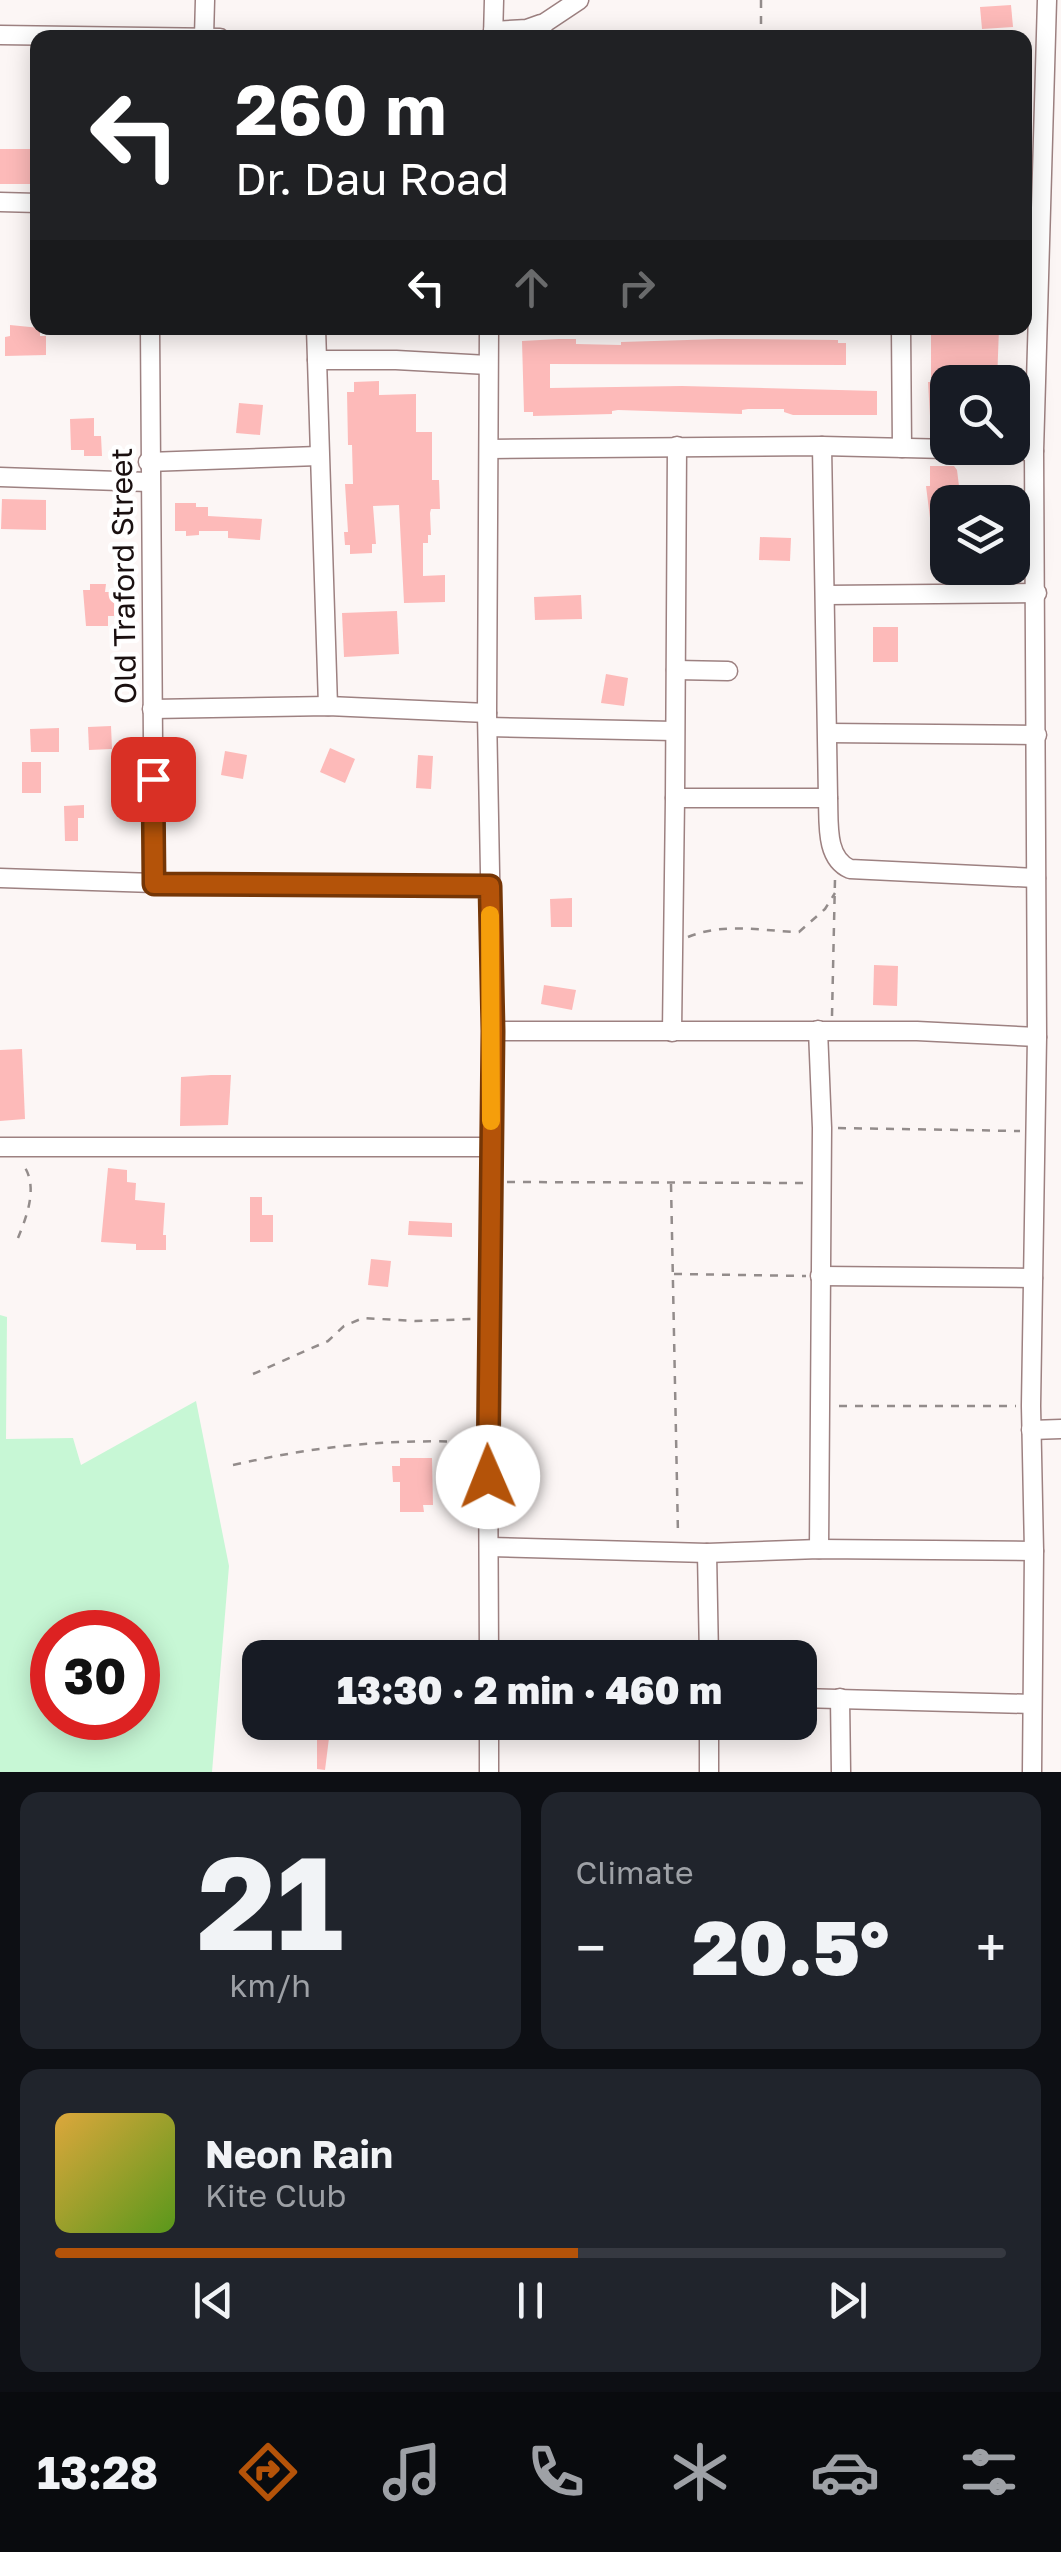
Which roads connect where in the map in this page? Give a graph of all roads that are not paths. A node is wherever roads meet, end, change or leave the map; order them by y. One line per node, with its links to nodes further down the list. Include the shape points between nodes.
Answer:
1 (205, 0): 6 (street)
2 (494, 0): 7 (street)
3 (579, 0): 5 (street)
4 (1047, 0): 24 (street)
5 (546, 22): 8 (street); 9 (street)
6 (204, 30)
7 (493, 30)
8 (520, 30)
9 (538, 30)
10 (0, 36): 11 (street)
11 (30, 36)
12 (0, 202): 13 (street)
13 (30, 203)
14 (150, 335): 26 (street, Old Traford Street)
15 (316, 335): 18 (street)
16 (489, 335): 19 (street)
17 (901, 335): 22 (street)
18 (317, 360): 19 (street); 25 (street)
19 (488, 365): 23 (street)
20 (677, 446): 21 (street); 23 (street); 31 (street)
21 (822, 446): 22 (street); 30 (street)
22 (902, 448): 24 (street)
23 (488, 449): 35 (street)
24 (1034, 451): 29 (street)
25 (318, 456): 26 (street); 33 (street)
26 (148, 462): 28 (street, Old Traford Street)
27 (0, 478): 28 (street)
28 (148, 482): 34 (street, Old Traford Street)
29 (1037, 593): 30 (street); 38 (street)
30 (826, 595): 37 (street)
31 (676, 670): 32 (street); 36 (street)
32 (728, 671)
33 (328, 706): 34 (street); 35 (street)
34 (152, 709): 43 (street, Old Traford Street)
35 (487, 720): 36 (street); 44 (street)
36 (674, 731): 39 (street)
37 (828, 734): 38 (street); 40 (street)
38 (1036, 735): 42 (street)
39 (675, 798): 40 (street); 47 (street)
40 (828, 798): 42 (street, via 836,858 850,870)
41 (0, 878): 43 (street)
42 (1036, 878): 48 (street)
43 (154, 884): 44 (street)
44 (490, 886): 46 (street)
45 (825, 1030): 47 (street); 48 (street); 51 (street)
46 (493, 1031): 47 (street); 49 (street)
47 (672, 1032)
48 (1037, 1037): 52 (street)
49 (491, 1146): 50 (street); 55 (street)
50 (7, 1147)
51 (820, 1276): 52 (street); 56 (street)
52 (1032, 1278): 54 (street)
53 (1061, 1429): 54 (street)
54 (1031, 1430): 57 (street)
55 (490, 1547): 58 (street); 59 (street)
56 (819, 1550): 57 (street); 58 (street)
57 (1034, 1551): 63 (street)
58 (707, 1553): 60 (street)
59 (489, 1640)
60 (709, 1640)
61 (817, 1698): 62 (street)
62 (840, 1698): 63 (street); 68 (street)
63 (1032, 1704): 69 (street)
64 (489, 1740): 66 (street)
65 (709, 1740): 67 (street)
66 (488, 1772)
67 (709, 1772)
68 (841, 1772)
69 (1032, 1772)

